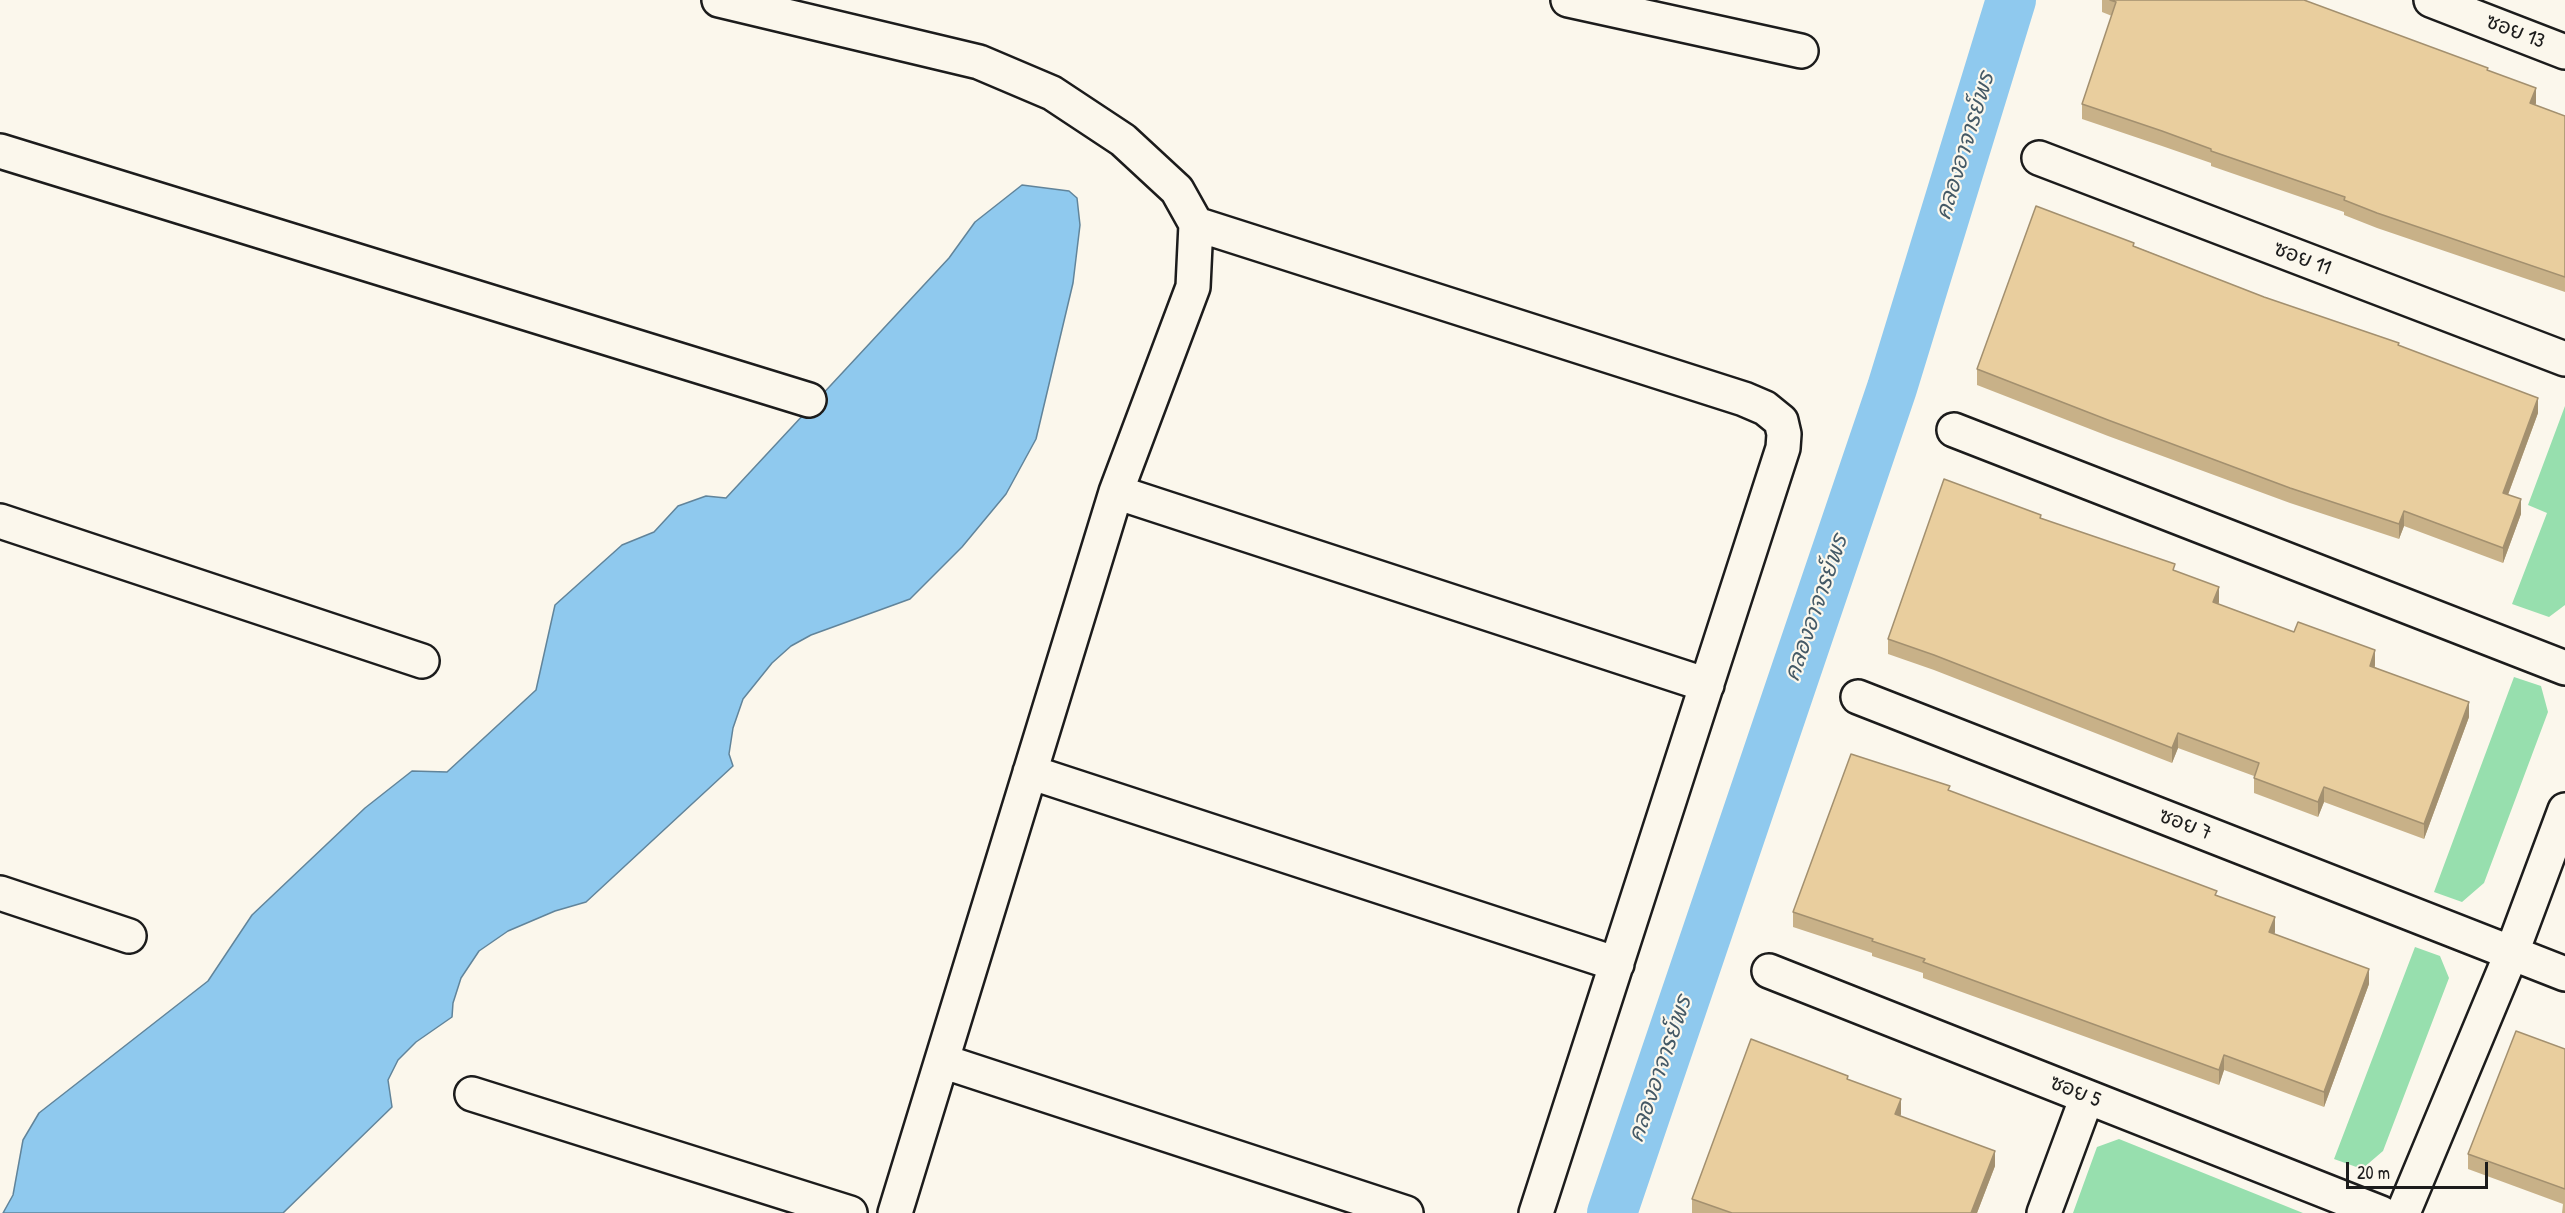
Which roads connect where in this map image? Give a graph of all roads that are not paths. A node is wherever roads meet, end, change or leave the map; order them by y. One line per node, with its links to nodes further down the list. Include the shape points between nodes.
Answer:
1 (719, 0): 8 (street, via 979,62 1052,93 1123,140 1177,190)
2 (1568, 0): 4 (street)
3 (2431, 0): 5 (street, ซอย 13)
4 (1801, 51)
5 (2565, 52)
6 (0, 151): 10 (street)
7 (2039, 158): 9 (street, ซอย 11)
8 (1196, 224): 12 (street, via 1193,287); 16 (street, via 1744,399 1781,421 1783,448)
9 (2565, 359)
10 (809, 400)
11 (1954, 430): 15 (street)
12 (1116, 492): 16 (street); 18 (street)
13 (0, 521): 14 (street)
14 (422, 661)
15 (2565, 668)
16 (1707, 685): 23 (street)
17 (1858, 698): 22 (street, ซอย 7)
18 (1029, 772): 23 (street); 26 (street)
19 (2565, 810): 22 (street)
20 (0, 893): 21 (street)
21 (129, 936)
22 (2512, 952): 25 (street, ซอย 7); 35 (street)
23 (1617, 964): 32 (street)
24 (1769, 972): 28 (street, ซอย 5)
25 (2565, 974)
26 (942, 1061): 30 (street); 31 (street)
27 (472, 1094): 29 (street)
28 (2087, 1097): 33 (street); 34 (street, ซอย 5)
29 (850, 1213)
30 (895, 1213)
31 (1406, 1213)
32 (1536, 1213)
33 (2044, 1213)
34 (2381, 1213)
35 (2403, 1213)

